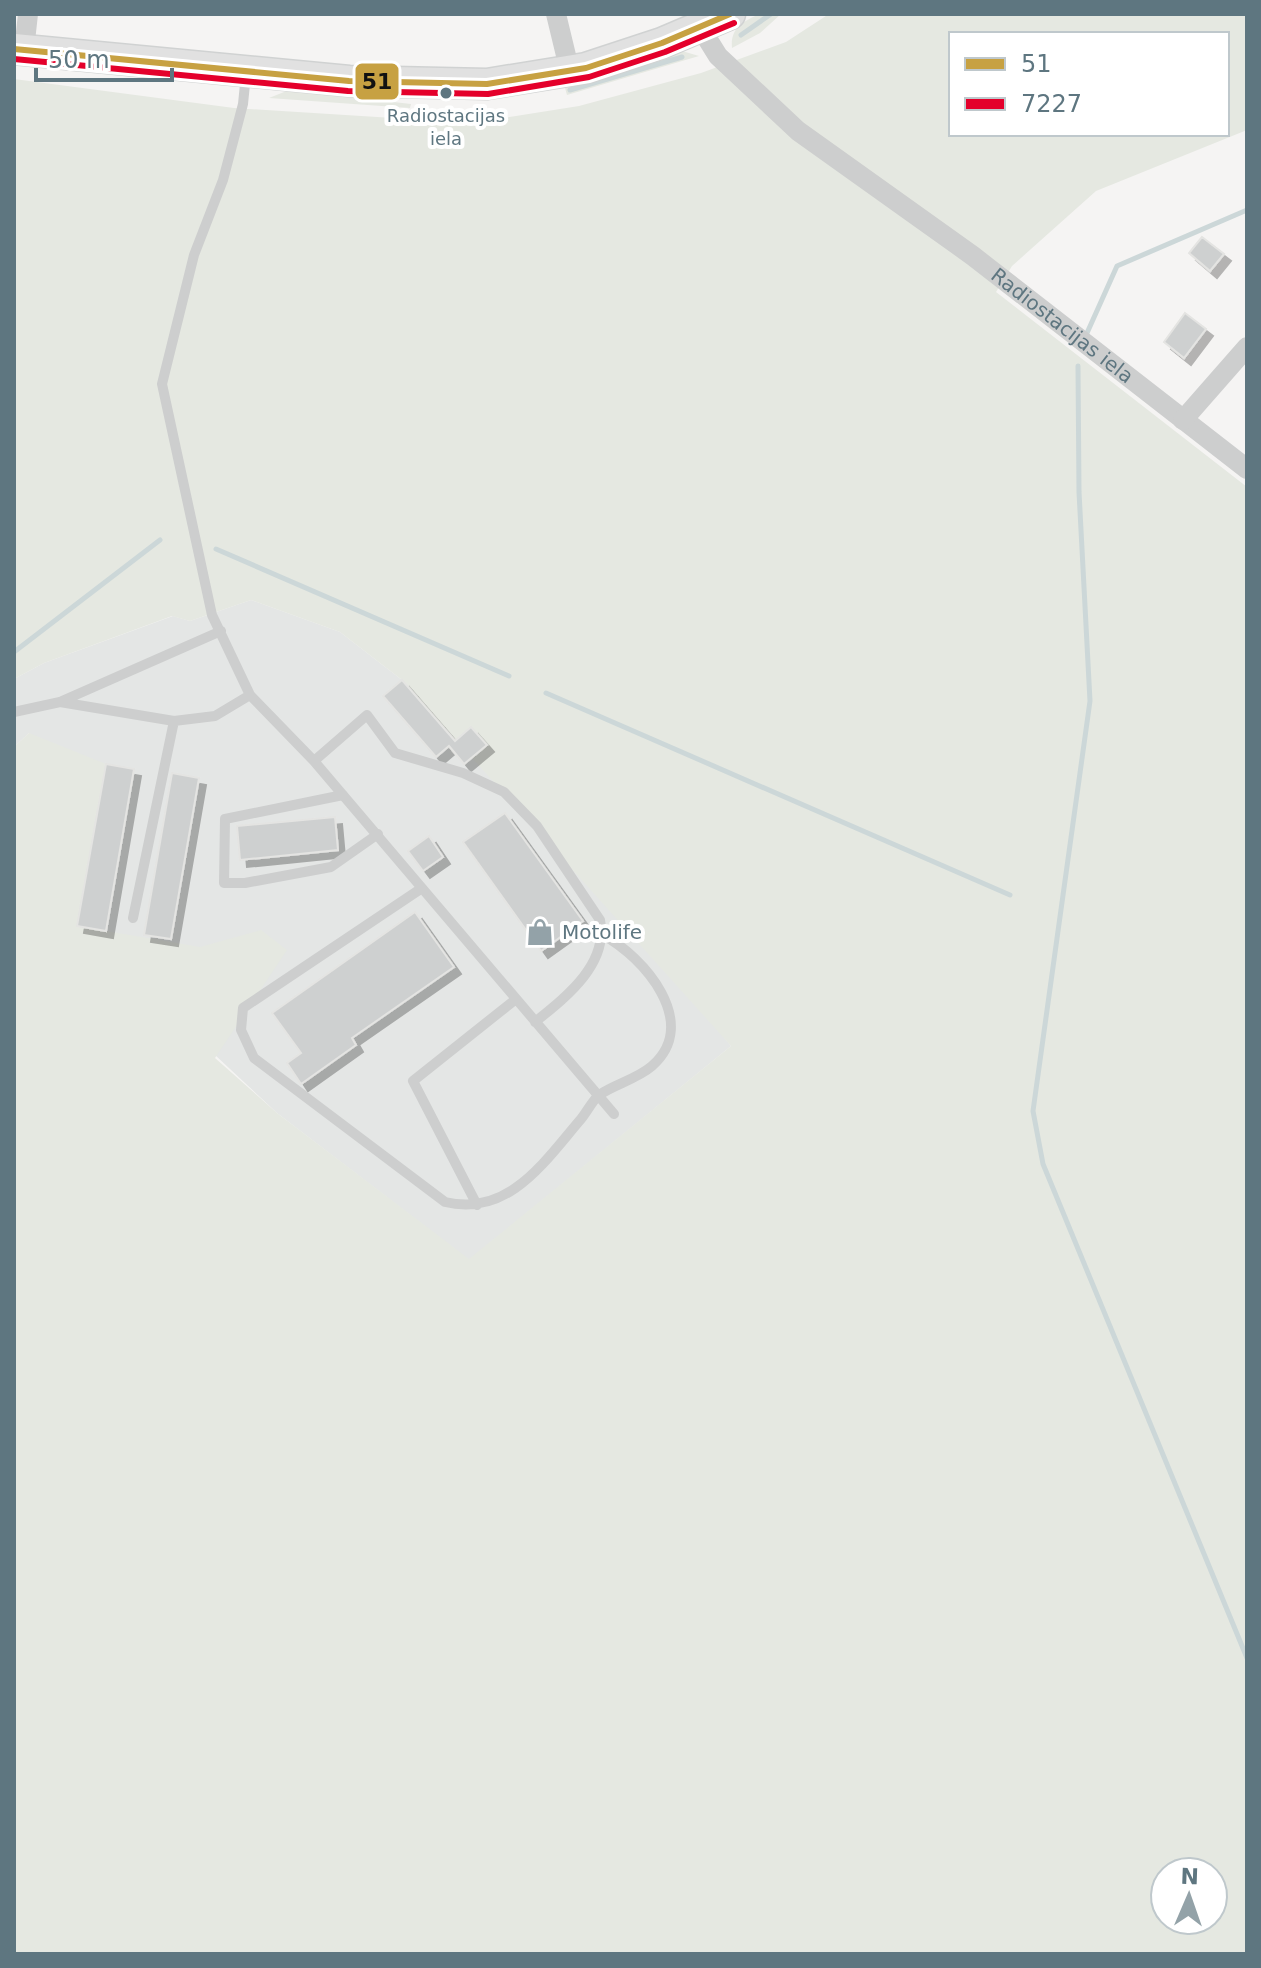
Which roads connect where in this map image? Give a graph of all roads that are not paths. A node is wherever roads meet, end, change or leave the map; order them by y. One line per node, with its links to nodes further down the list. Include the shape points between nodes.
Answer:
1 (28, 14): 5 (street)
2 (556, 14): 7 (street)
3 (730, 14): 4 (main road)
4 (700, 27): 7 (main road); 9 (street, Radiostacijas iela, via 718,56 798,131 973,256)
5 (19, 50): 6 (main road)
6 (246, 72): 7 (main road, via 447,85); 11 (lane, via 223,180 194,255 162,384 212,615)
7 (570, 72)
8 (1247, 347): 9 (street)
9 (1183, 420): 10 (street, Radiostacijas iela)
10 (1247, 469)
11 (221, 631): 12 (lane); 13 (lane)
12 (250, 695): 15 (lane, via 215,716); 16 (lane)
13 (60, 702): 14 (lane); 15 (lane)
14 (14, 712)
15 (174, 721): 20 (lane)
16 (314, 761): 17 (lane); 21 (lane, via 367,715 395,753 463,773 504,792 537,826 600,920)
17 (343, 795): 18 (lane); 18 (lane, via 225,819 224,883 331,867)
18 (378, 834): 19 (lane)
19 (422, 888): 22 (lane); 26 (lane, via 243,1008 241,1030 254,1058 445,1202)
20 (133, 918)
21 (603, 935): 23 (lane, via 597,960); 24 (lane, via 624,947 671,1006 673,1029 652,1066)
22 (516, 999): 23 (lane); 26 (lane, via 413,1081)
23 (535, 1022): 24 (lane)
24 (598, 1096): 25 (lane); 26 (lane, via 524,1184)
25 (614, 1114)
26 (477, 1205)

